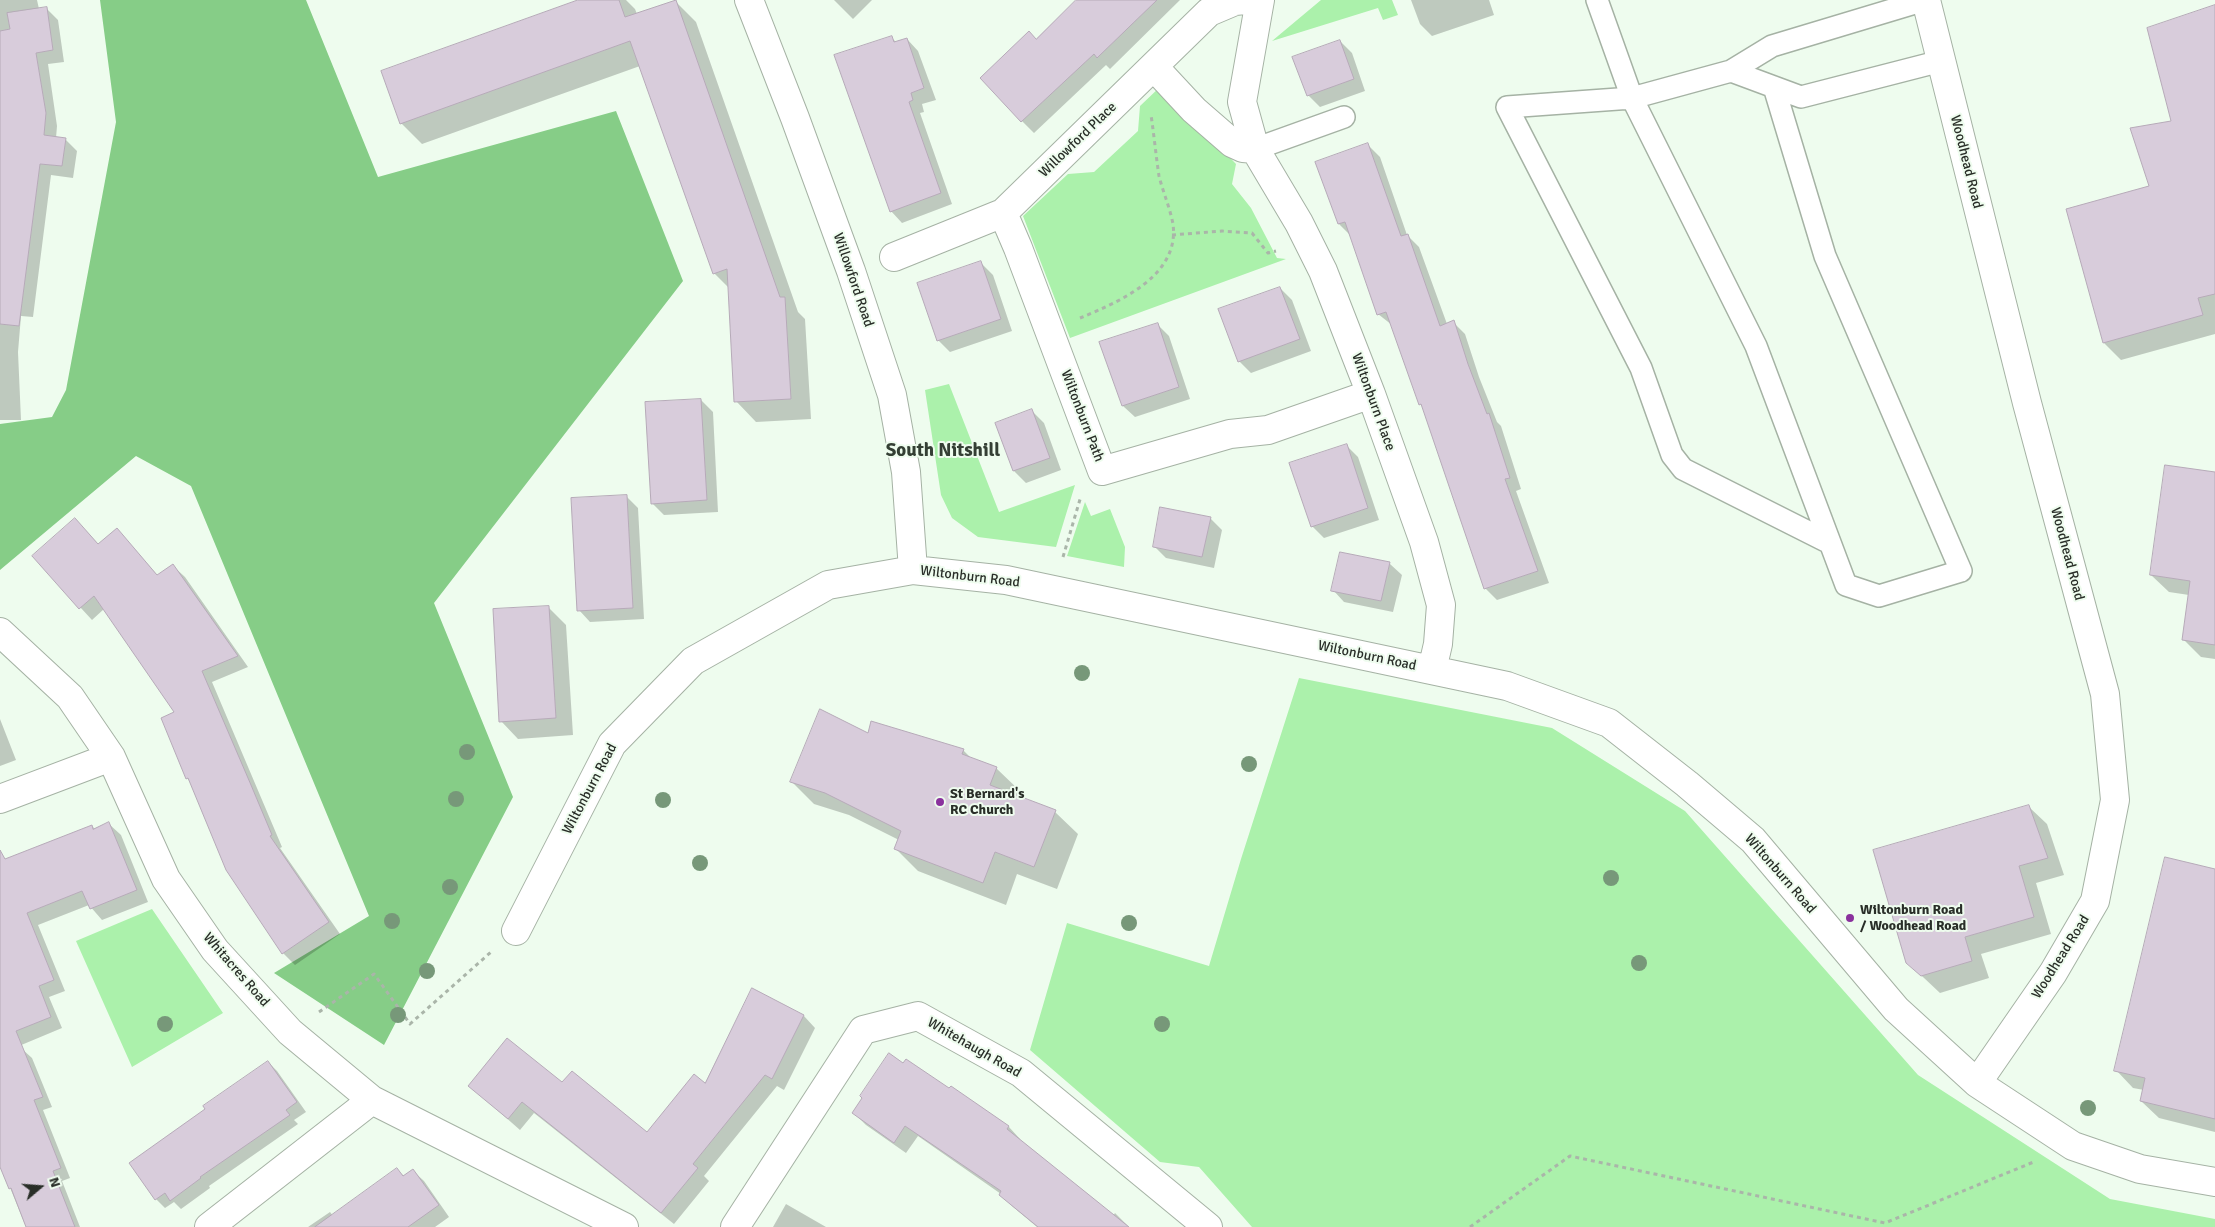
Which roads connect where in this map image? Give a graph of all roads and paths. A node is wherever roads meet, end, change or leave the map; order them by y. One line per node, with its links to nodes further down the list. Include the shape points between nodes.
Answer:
1 (749, 0): 21 (street, Willowford Road, via 851,271 892,395 906,472)
2 (1245, 0): 7 (street, Willowford Place, via 1209,12)
3 (1260, 0): 12 (street, Wiltonburn Place, via 1242,102)
4 (1597, 0): 10 (lane)
5 (1925, 0): 6 (street, Woodhead Road); 8 (lane, via 1772,46)
6 (1941, 60): 9 (lane, via 1801,97); 29 (street, Woodhead Road, via 2027,403 2105,694 2115,800 2095,901 2053,973)
7 (1150, 71): 12 (street, via 1232,143); 13 (street, Willowford Place); 14 (path, via 1159,176 1173,224)
8 (1731, 71): 9 (lane); 10 (lane)
9 (1774, 87): 20 (lane, via 1825,256 1961,571 1879,596 1846,585)
10 (1632, 98): 20 (lane, via 1756,346); 20 (lane, via 1507,107 1641,368 1672,455 1683,469)
11 (1344, 117): 12 (lane)
12 (1255, 149): 15 (street, Wiltonburn Place)
13 (1003, 213): 16 (street, Willowford Place); 17 (street, Wiltonburn Path)
14 (1172, 235): 15 (path, via 1222,231 1252,233 1268,253); 17 (path, via 1168,256 1151,279 1121,301)
15 (1307, 240): 18 (street, Wiltonburn Place, via 1323,271)
16 (894, 256)
17 (1050, 330): 19 (street, Wiltonburn Path)
18 (1371, 394): 19 (street, Wiltonburn Path, via 1268,430 1230,434); 24 (street, Wiltonburn Place, via 1424,542 1441,605)
19 (1102, 471): 22 (path, via 1080,498)
20 (1830, 543)
21 (913, 570): 22 (street, Wiltonburn Road, via 1006,580); 27 (street, Wiltonburn Road, via 828,585 693,660 612,744)
22 (1054, 590): 24 (street, Wiltonburn Road)
23 (0, 632): 25 (street, Whitacres Road, via 70,697)
24 (1432, 670): 29 (street, Wiltonburn Road, via 1507,686 1609,723 1753,840 1896,1009)
25 (111, 757): 26 (street); 28 (street, Whitacres Road, via 166,879 215,950)
26 (0, 799)
27 (516, 930): 28 (path, via 410,1024 374,974)
28 (290, 1032): 30 (street, Whitacres Road)
29 (1977, 1083): 31 (street, Wiltonburn Road)
30 (372, 1100): 33 (street); 34 (street, Whitacres Road)
31 (2073, 1146): 32 (street, Wiltonburn Road, via 2140,1169); 37 (path, via 1885,1223 1570,1156)
32 (2215, 1182)
33 (209, 1227)
34 (624, 1227)
35 (736, 1227): 36 (street, Whitehaugh Road, via 864,1030 918,1016 1020,1073)
36 (1208, 1227)
37 (1470, 1227)

